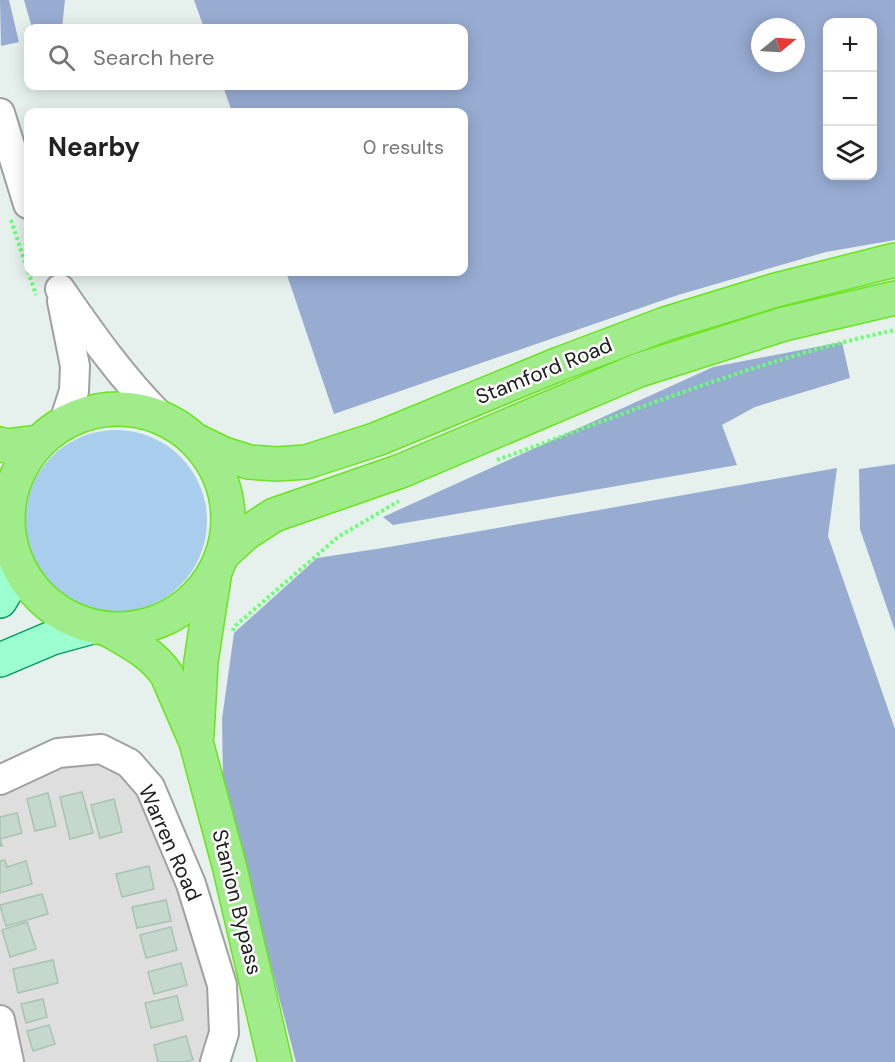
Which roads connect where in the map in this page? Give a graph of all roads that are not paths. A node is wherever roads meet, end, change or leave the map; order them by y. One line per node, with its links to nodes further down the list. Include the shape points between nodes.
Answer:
1 (0, 113): 2 (street)
2 (20, 211)
3 (895, 260): 8 (highway, Stamford Road, via 665,324 377,439 306,462 249,462)
4 (51, 288): 6 (street, via 132,388); 7 (street, via 75,366 74,391)
5 (895, 298): 12 (highway, Stamford Road, via 784,324 639,370 401,471 274,515 245,534)
6 (161, 417): 7 (highway, via 122,408 102,409); 8 (highway)
7 (64, 422): 9 (highway)
8 (196, 441): 12 (highway, via 212,461 228,507 228,531)
9 (38, 442): 10 (highway); 11 (highway, via 22,464 11,490)
10 (0, 444)
11 (8, 544): 13 (main road, via 6,591); 14 (highway, via 26,581 44,602 66,617)
12 (219, 563): 14 (highway, via 201,592 182,610 133,629); 16 (highway, via 201,662)
13 (0, 601)
14 (99, 628): 15 (main road, via 52,638); 16 (highway, via 137,646 161,666)
15 (0, 660)
16 (196, 742): 21 (highway, Stanion Bypass)
17 (0, 780): 20 (street, Warren Road, via 58,753 101,749 129,763 150,788 191,884 222,985 224,1033)
18 (1, 1029): 19 (street)
19 (9, 1062)
20 (215, 1062)
21 (275, 1062)

